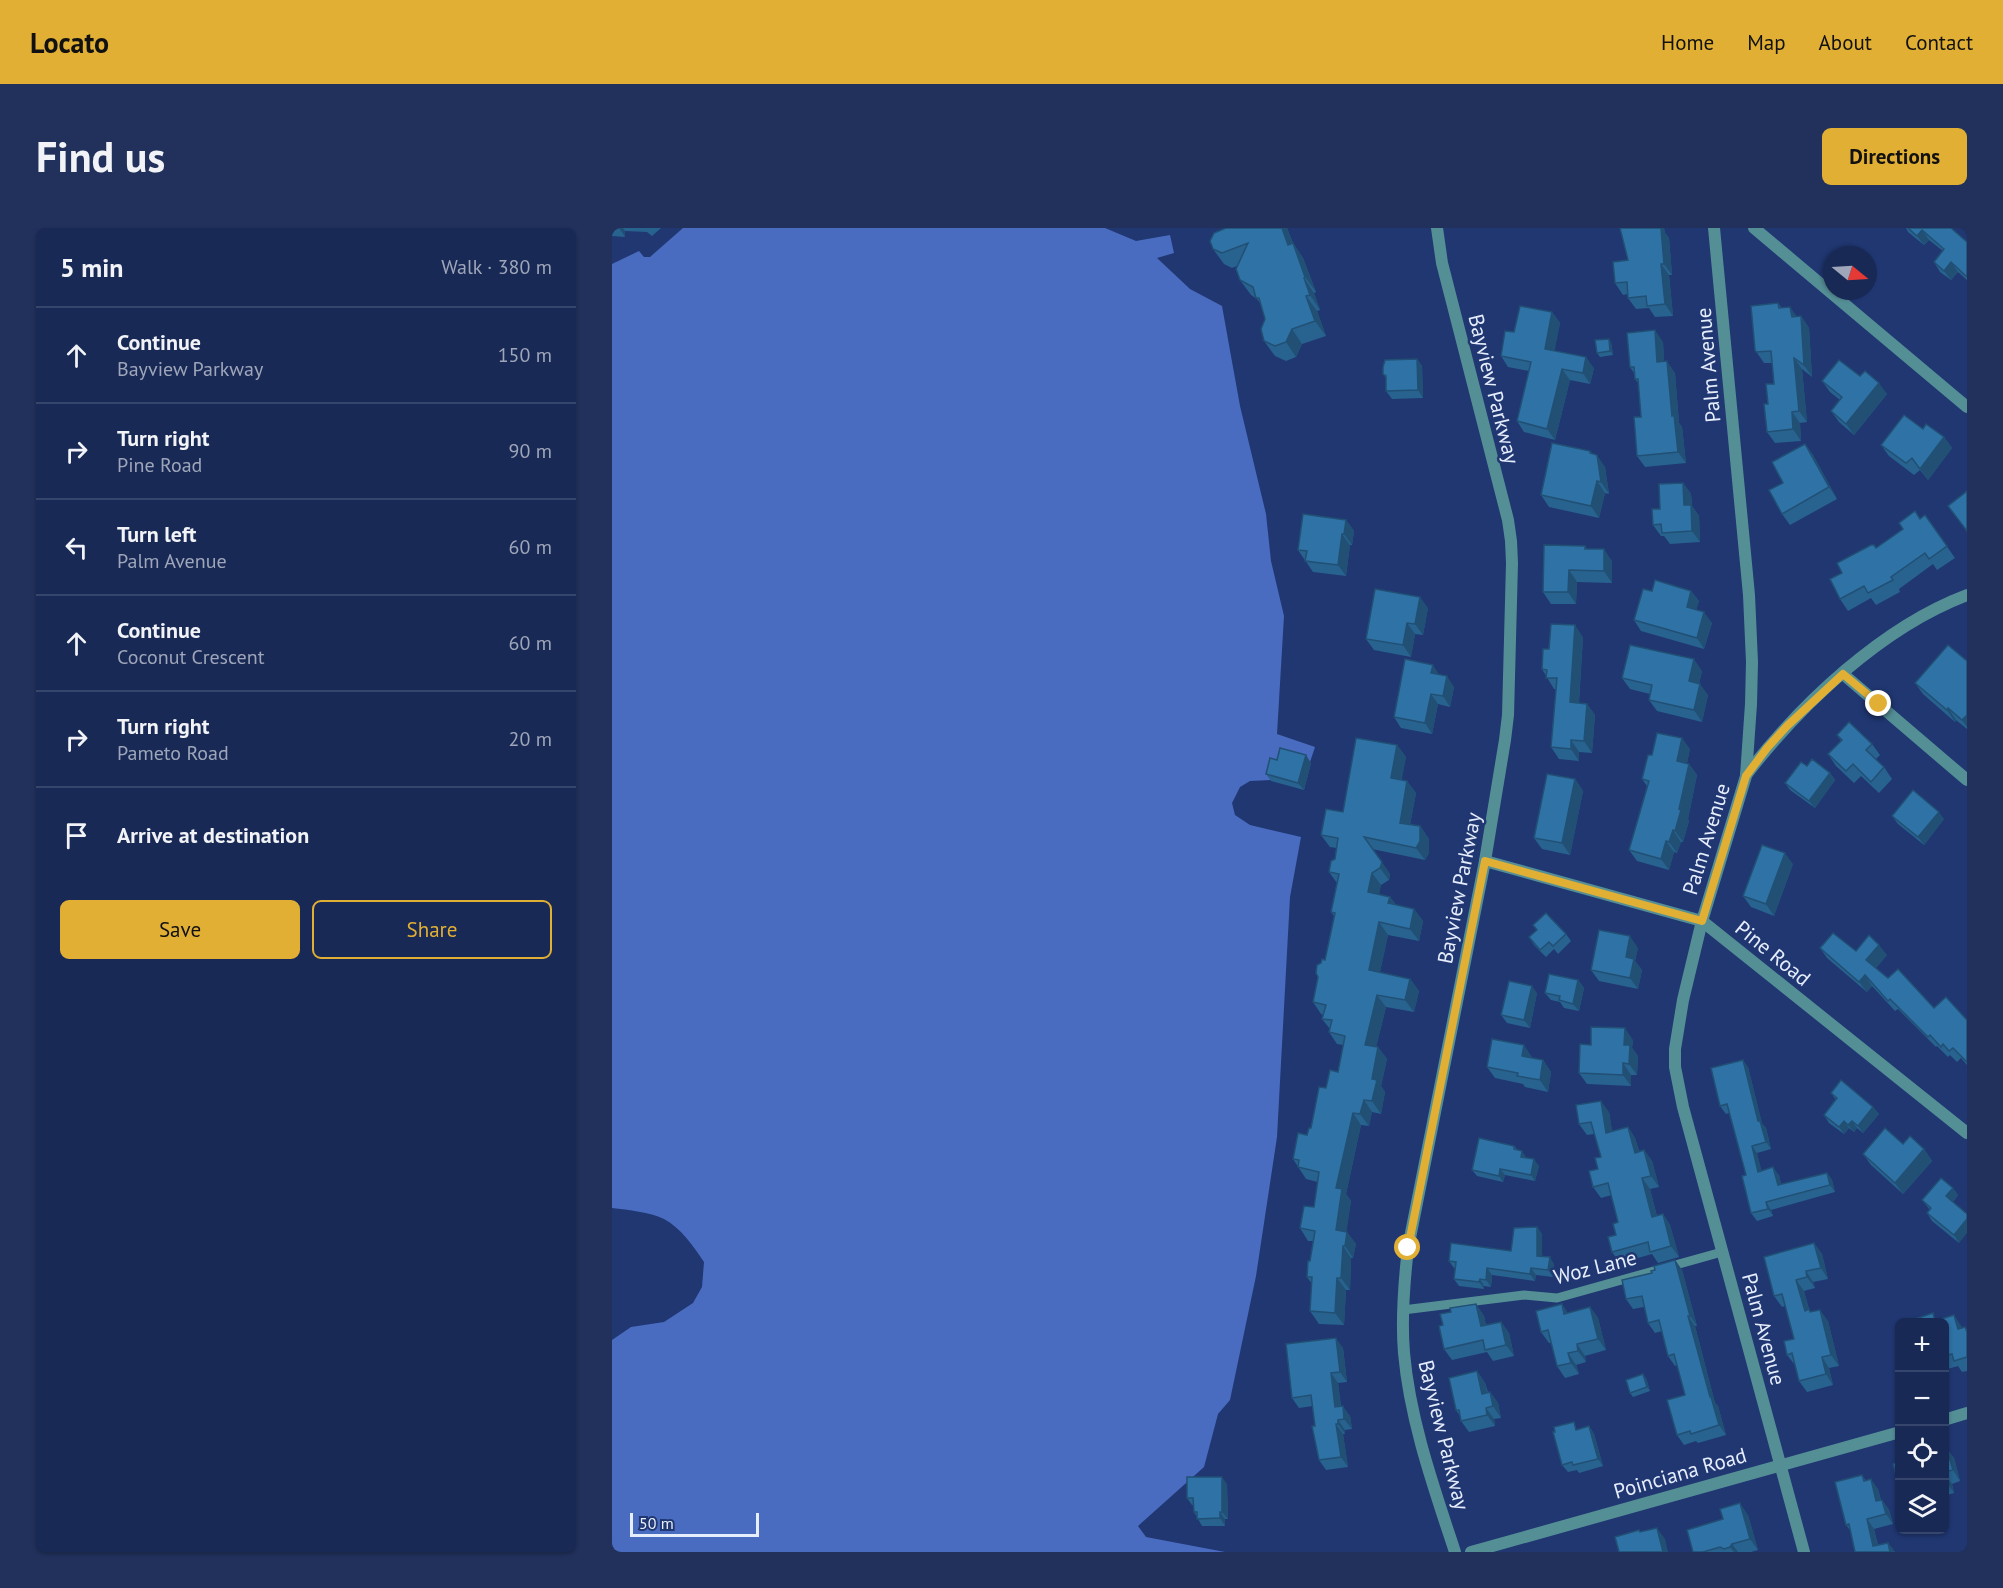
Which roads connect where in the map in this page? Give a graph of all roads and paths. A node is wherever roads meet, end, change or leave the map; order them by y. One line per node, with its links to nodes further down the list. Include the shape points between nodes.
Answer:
1 (1437, 228): 9 (street, Bayview Parkway, via 1442,263 1511,541 1508,715)
2 (1714, 228): 7 (street, Palm Avenue, via 1749,595 1752,673)
3 (1754, 228): 4 (street)
4 (1967, 407)
5 (1967, 595): 6 (street, via 1900,630)
6 (1843, 674): 7 (street, via 1787,726); 8 (street)
7 (1746, 776): 10 (street, Palm Avenue)
8 (1967, 780)
9 (1485, 861): 10 (street, Pine Road); 13 (street, Bayview Parkway, via 1408,1248)
10 (1702, 921): 11 (street, Pine Road); 12 (street, Palm Avenue, via 1683,1000 1675,1066)
11 (1967, 1133)
12 (1722, 1252): 13 (lane, Woz Lane, via 1557,1298 1524,1295); 17 (street, Palm Avenue)
13 (1403, 1310): 18 (street, Bayview Parkway, via 1404,1353 1415,1414)
14 (1967, 1413): 15 (street)
15 (1949, 1418)
16 (1895, 1433): 17 (street, Poinciana Road)
17 (1780, 1465): 19 (street, Poinciana Road); 20 (street, Palm Avenue)
18 (1455, 1552)
19 (1472, 1552)
20 (1804, 1552)

